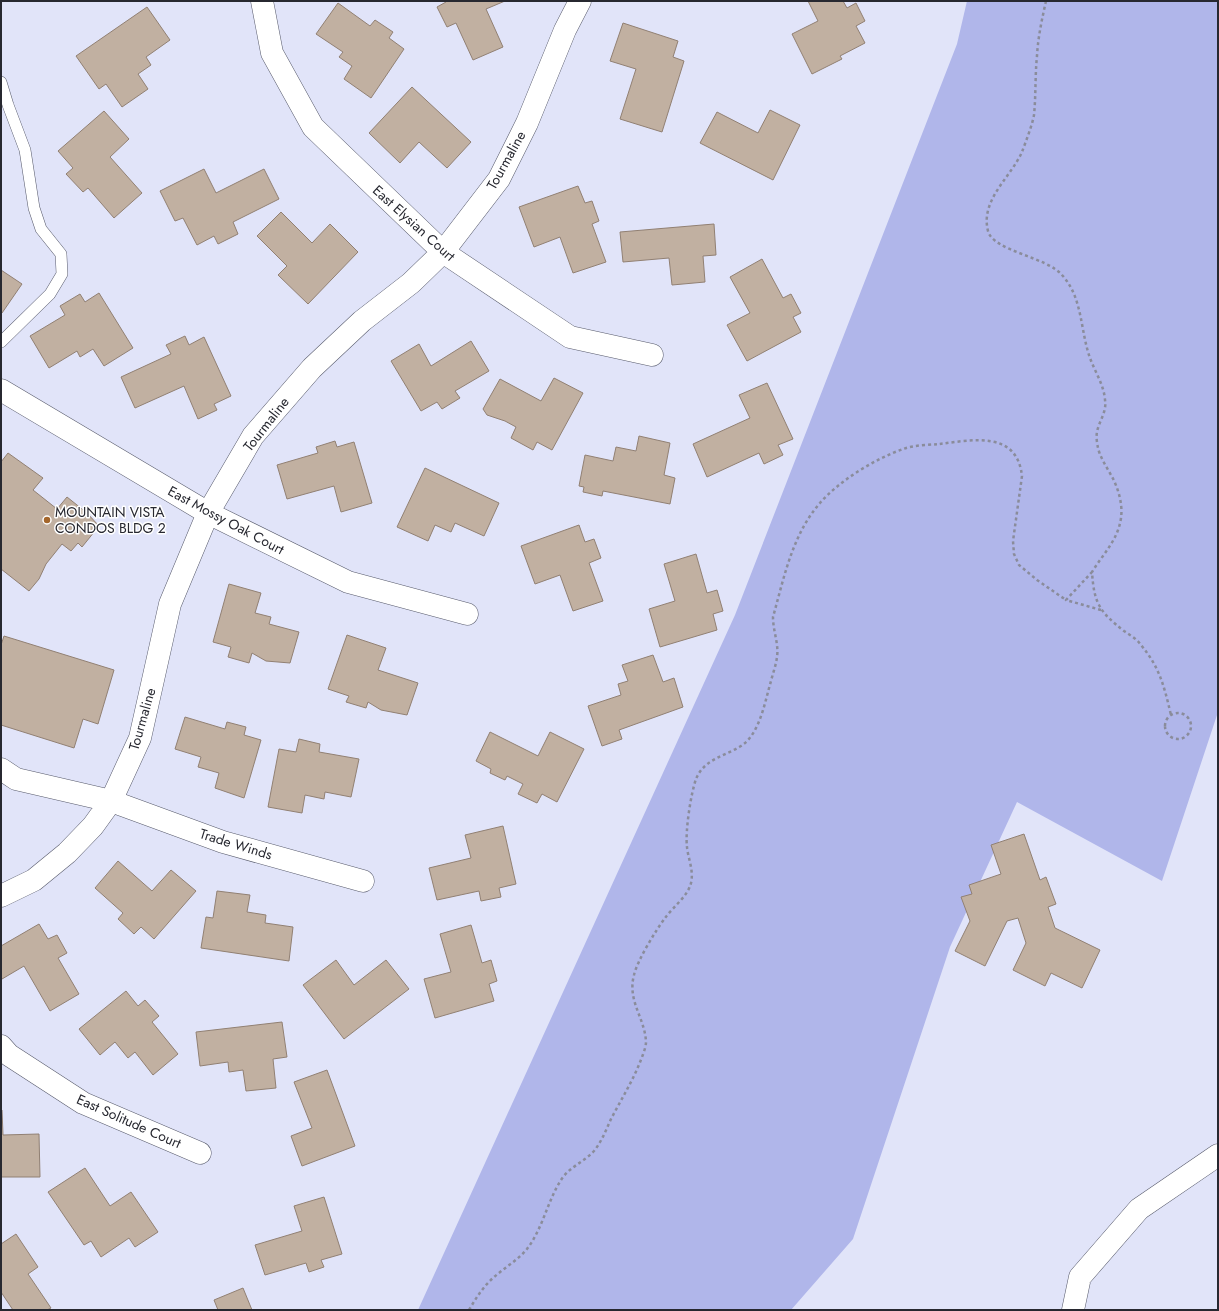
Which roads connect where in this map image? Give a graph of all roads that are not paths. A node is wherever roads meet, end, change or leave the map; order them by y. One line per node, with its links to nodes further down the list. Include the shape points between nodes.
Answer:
1 (262, 1): 4 (street, East Elysian Court, via 272,53 313,127)
2 (580, 1): 4 (street, Tourmaline, via 565,30 527,123 499,179)
3 (1, 82): 5 (lane, via 26,150 34,208 41,229 61,254 62,274 50,294)
4 (442, 252): 6 (street, East Elysian Court, via 570,337); 8 (street, Tourmaline, via 411,283 362,321 312,368 253,436)
5 (1, 342)
6 (652, 355)
7 (1, 390): 8 (street, East Mossy Oak Court)
8 (208, 513): 9 (street, East Mossy Oak Court, via 348,582); 11 (street, Tourmaline, via 170,604 140,738)
9 (467, 614)
10 (1, 769): 11 (street, Trade Winds, via 16,778)
11 (111, 801): 12 (street, Trade Winds, via 223,842); 13 (street, Tourmaline, via 93,826 67,853 34,880)
12 (362, 881)
13 (1, 896)
14 (1, 1046): 15 (street, East Solitude Court, via 9,1055 83,1103)
15 (200, 1153)
16 (1218, 1155): 17 (street, via 1140,1209 1080,1276)
17 (1073, 1310)

